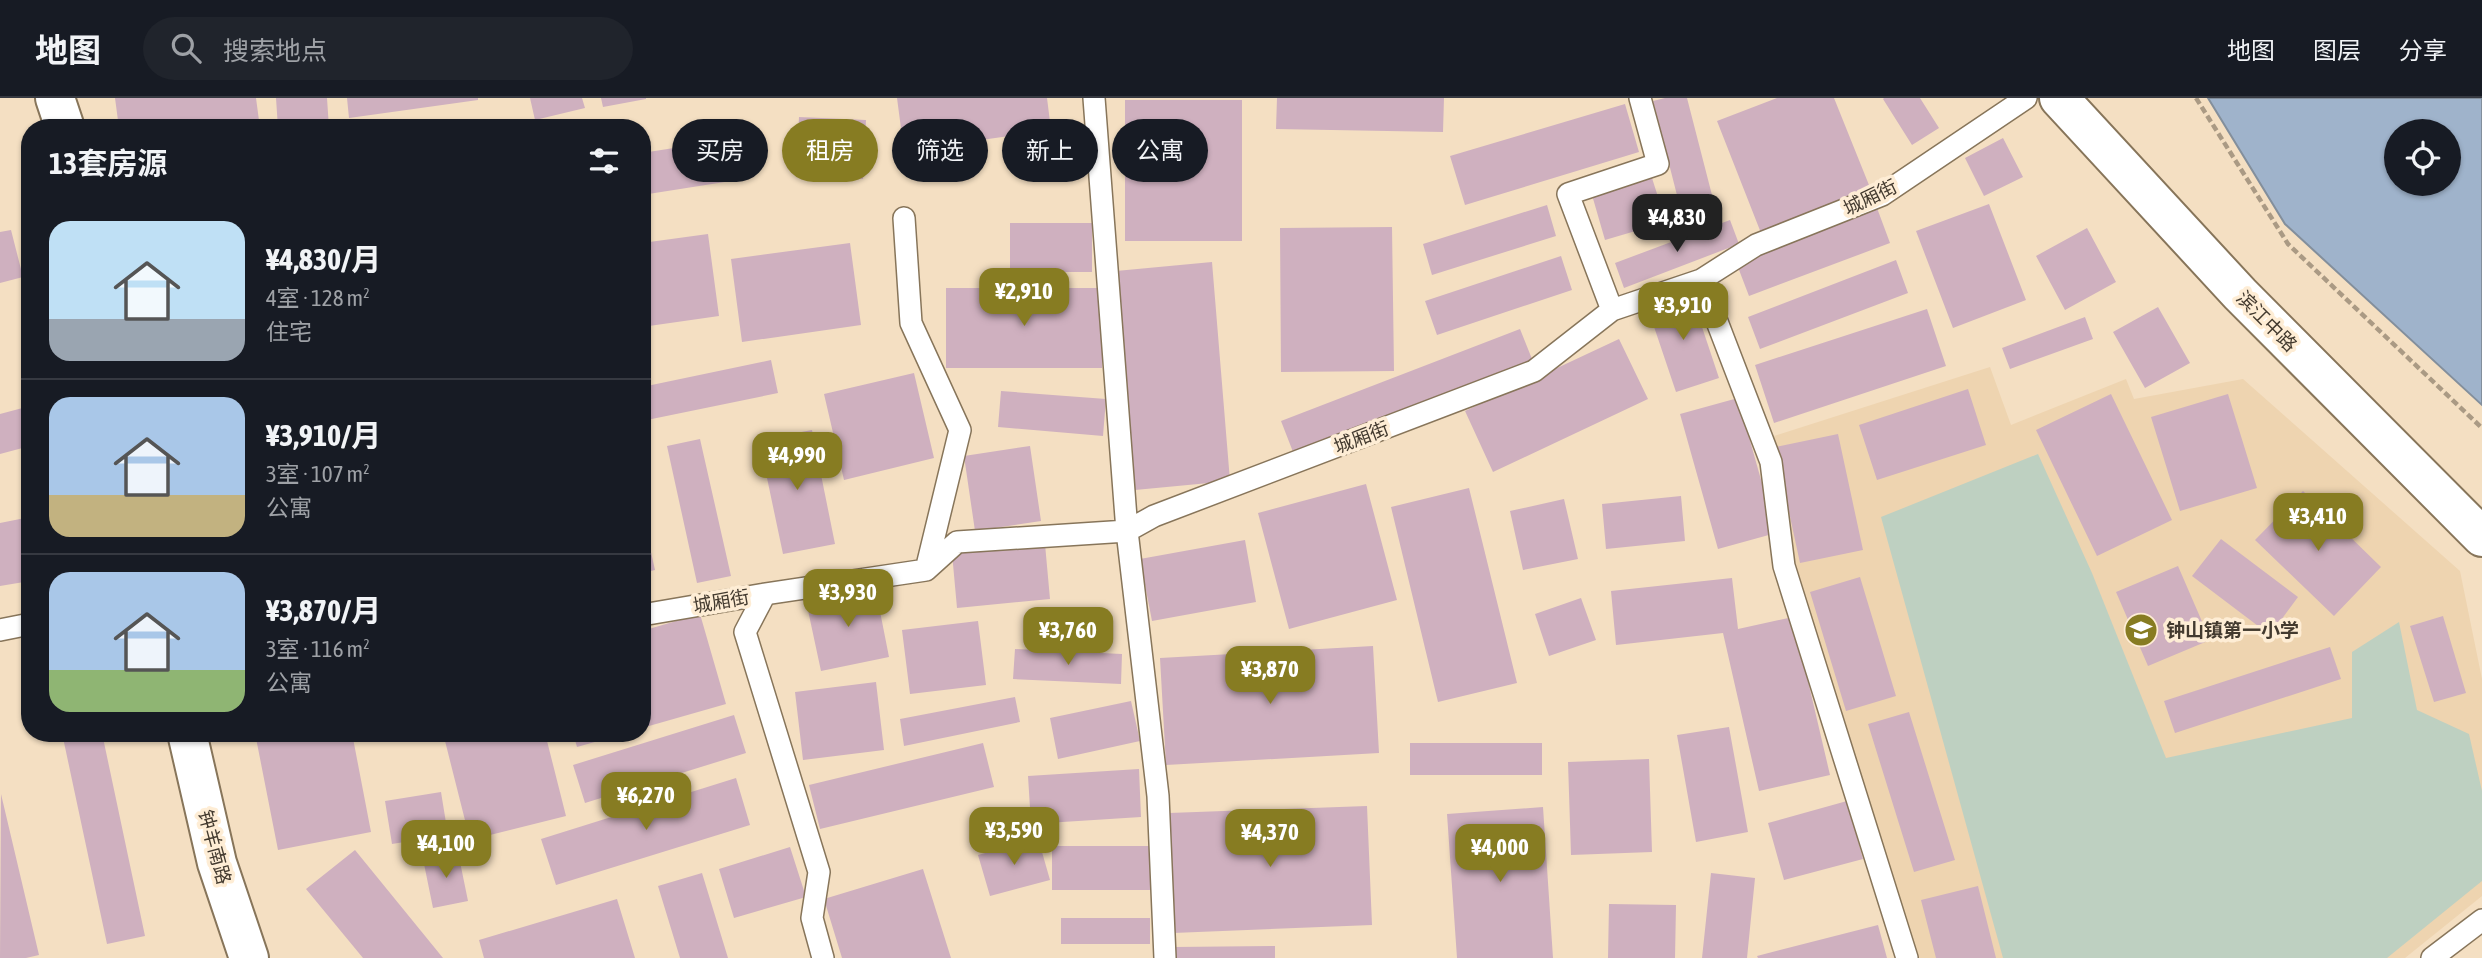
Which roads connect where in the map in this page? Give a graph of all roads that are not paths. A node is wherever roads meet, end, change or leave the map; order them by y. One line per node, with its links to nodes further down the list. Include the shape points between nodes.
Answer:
1 (55, 98): 6 (street)
2 (1094, 98): 10 (lane)
3 (1640, 98): 9 (lane, via 1658,164 1568,194)
4 (2026, 98): 8 (lane, 城厢街, via 1882,195 1756,245)
5 (2059, 98): 11 (street, 滨江中路, via 2240,294)
6 (62, 119)
7 (904, 218): 12 (lane, via 911,323 960,430)
8 (1701, 280): 9 (lane, 城厢街); 22 (lane, via 1772,462 1784,566)
9 (1612, 310): 10 (lane, 城厢街, via 1534,372 1154,516)
10 (1127, 531): 12 (lane, 城厢街, via 957,542); 21 (lane, via 1158,796)
11 (2482, 537)
12 (926, 570): 13 (lane, 城厢街)
13 (765, 594): 14 (lane, 城厢街); 20 (lane, via 745,632 819,872 812,918)
14 (651, 613)
15 (21, 626): 16 (lane)
16 (0, 630)
17 (189, 742): 19 (street, 钟羊南路, via 217,863)
18 (2482, 920): 23 (lane)
19 (250, 958)
20 (824, 958)
21 (1166, 958)
22 (1907, 958)
23 (2432, 958)

